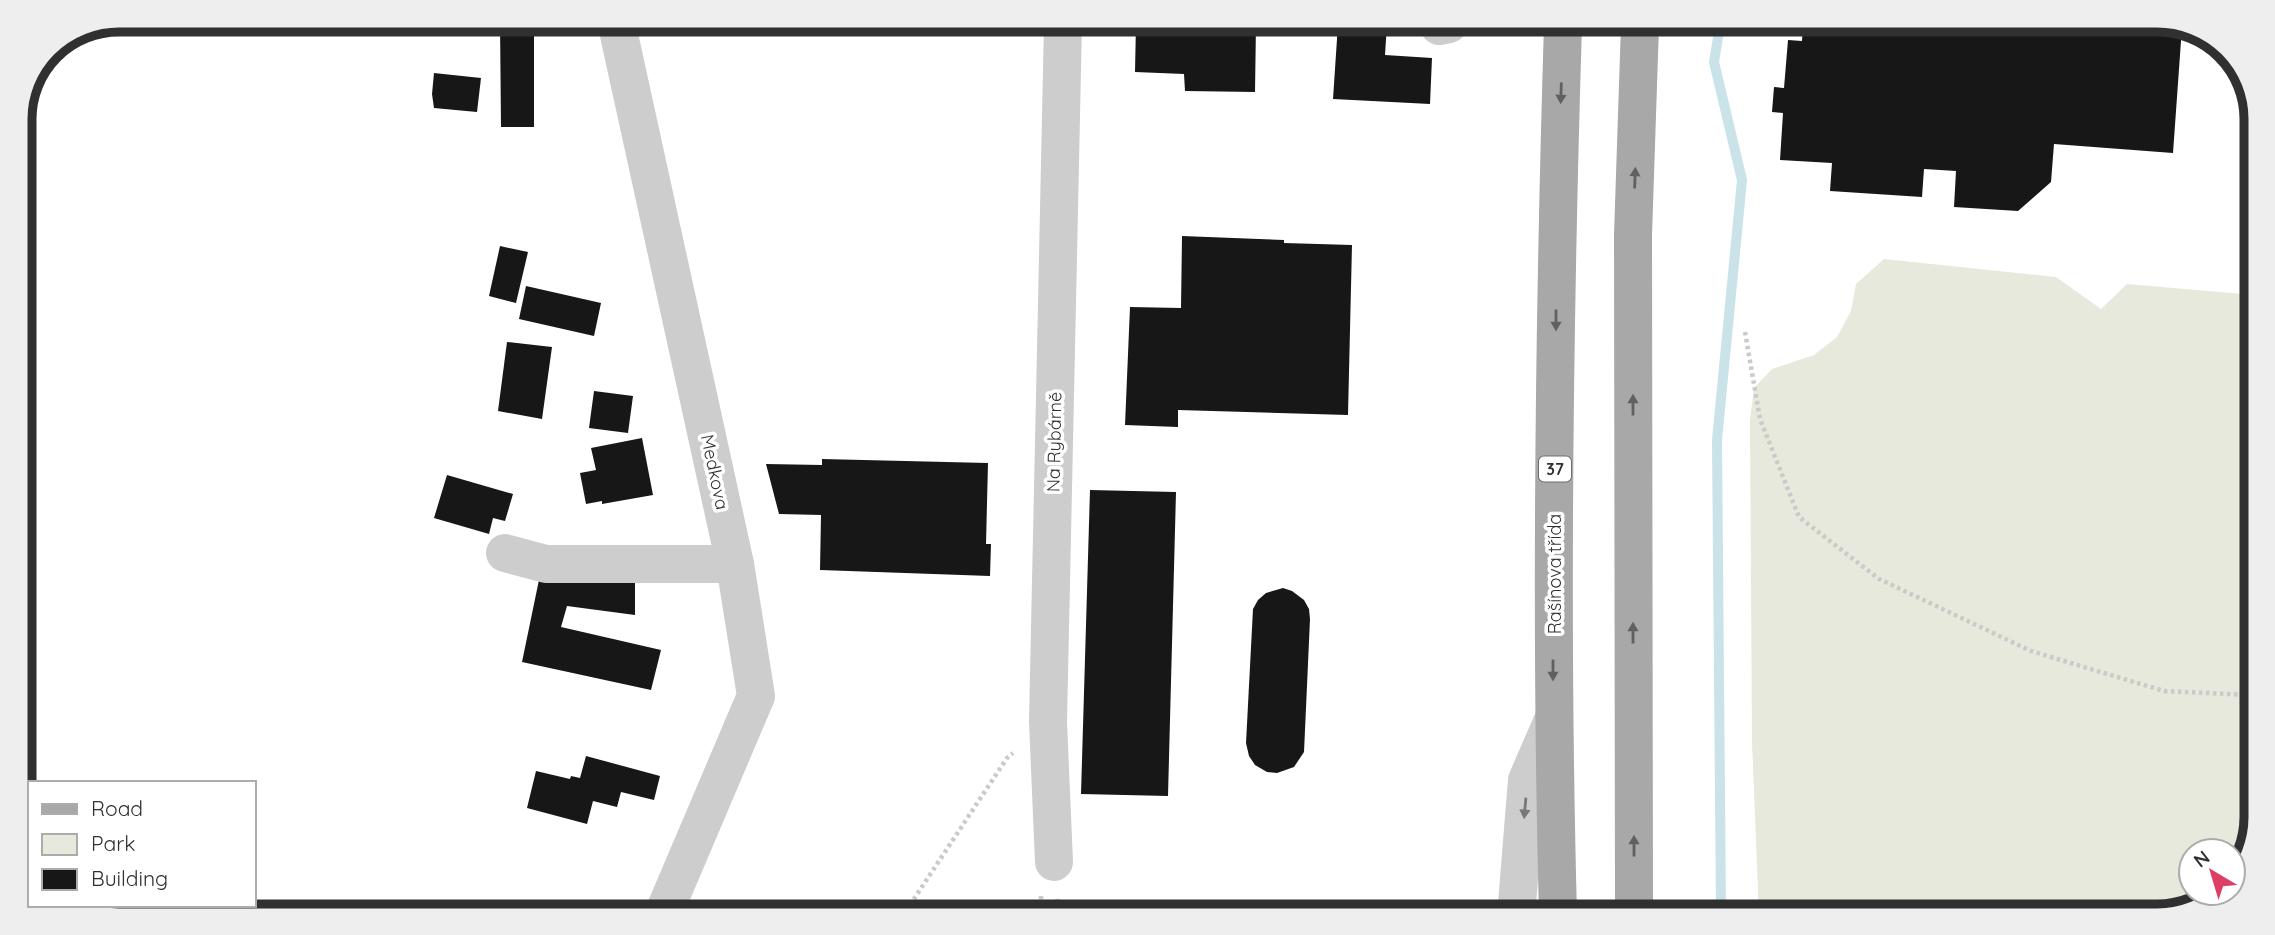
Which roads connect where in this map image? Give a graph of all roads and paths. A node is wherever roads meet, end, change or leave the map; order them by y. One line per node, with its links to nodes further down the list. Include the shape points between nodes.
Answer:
1 (618, 32): 7 (street, Medkova)
2 (1063, 32): 10 (street, Na Rybárně)
3 (1563, 32): 9 (main road, Rašínova třída / 37, one-way to 9, via 1556,236)
4 (1640, 32): 16 (main road, one-way to 4, via 1633,235)
5 (1745, 332): 8 (path, via 1760,419 1799,517 1879,579 2031,651 2164,691)
6 (505, 553): 7 (street, via 547,564)
7 (735, 565): 12 (street, Medkova, via 757,696)
8 (2244, 695)
9 (1553, 720): 14 (street, one-way to 14, via 1527,780); 15 (main road, Rašínova třída / 37)
10 (1048, 722): 11 (street, Na Rybárně); 13 (path, via 1007,758)
11 (1054, 862)
12 (668, 904)
13 (910, 904)
14 (1517, 904)
15 (1558, 904)
16 (1634, 904)

